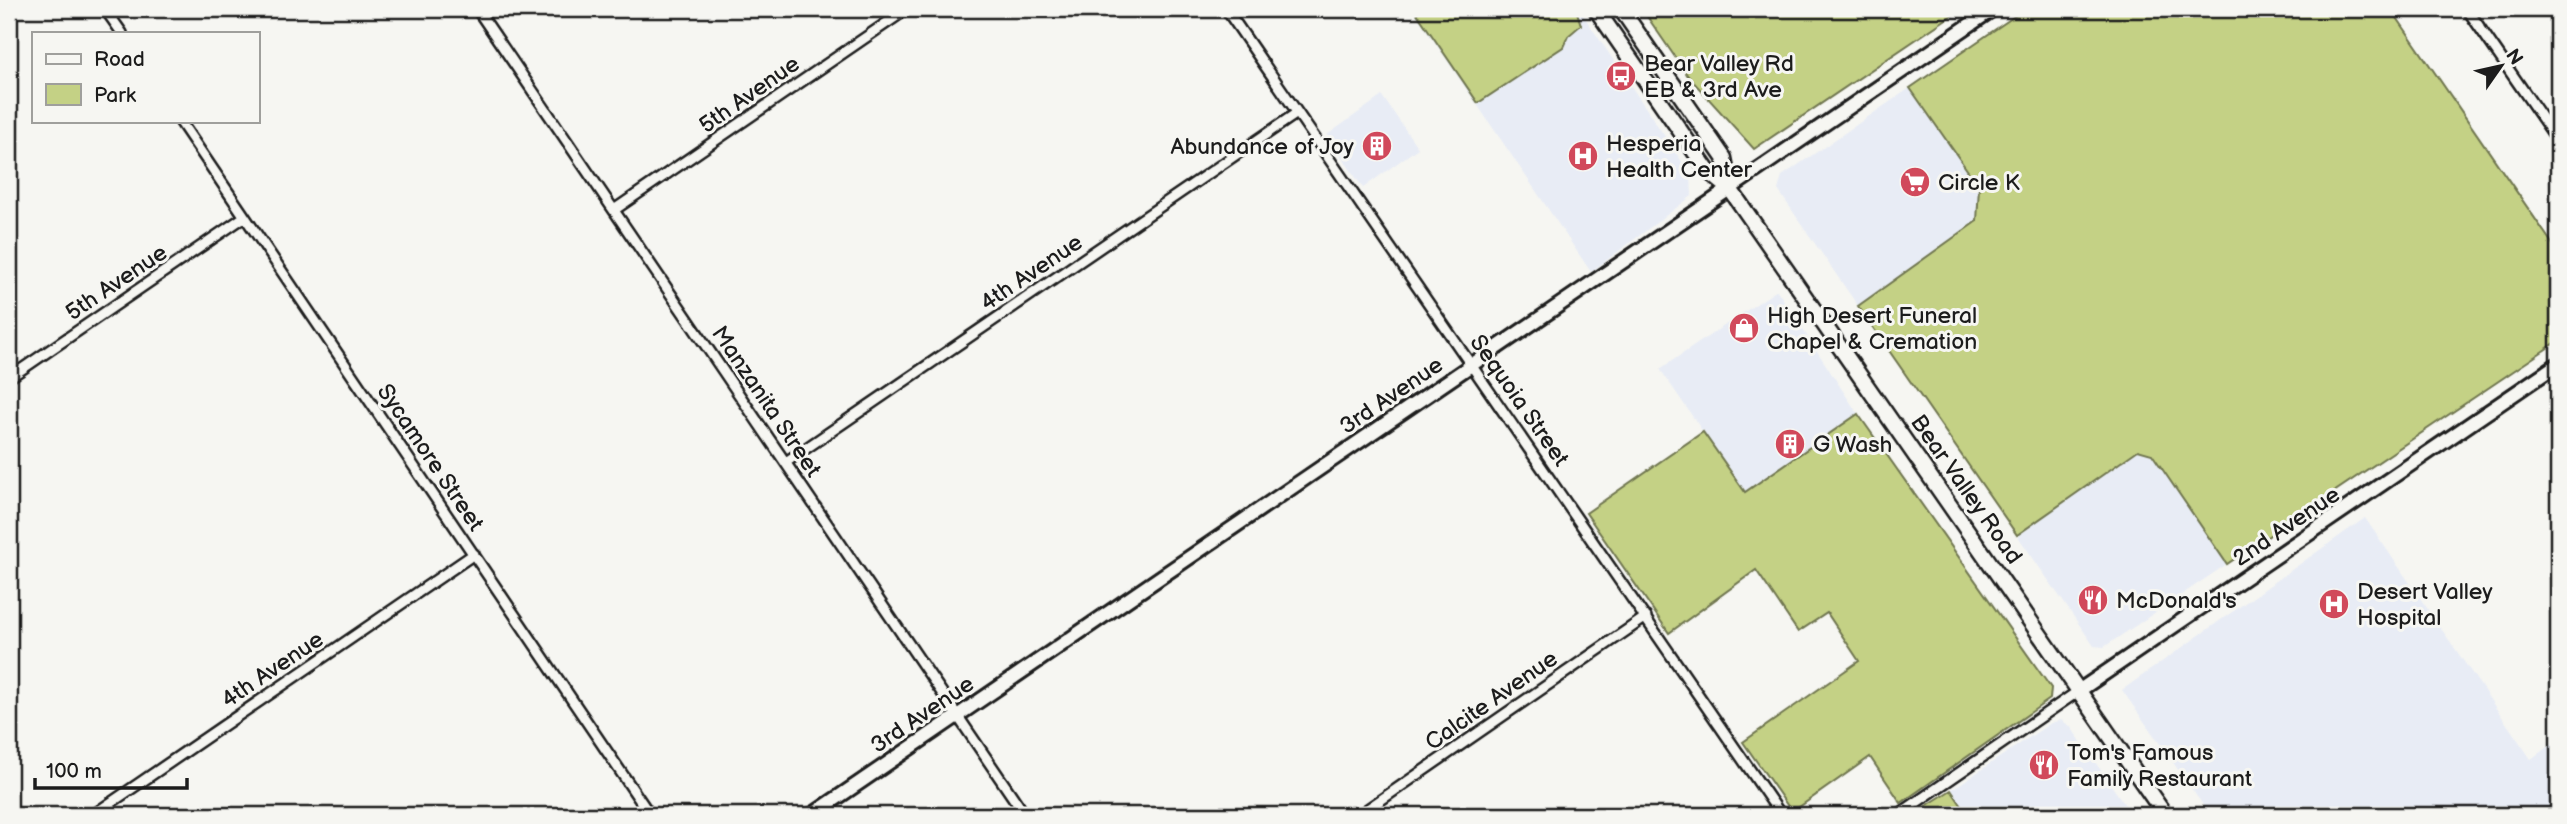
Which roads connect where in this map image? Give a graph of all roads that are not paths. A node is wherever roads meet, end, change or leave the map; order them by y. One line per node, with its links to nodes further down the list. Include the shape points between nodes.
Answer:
1 (105, 9): 9 (street)
2 (477, 9): 14 (street, Manzanita Street)
3 (907, 9): 14 (street, 5th Avenue)
4 (1226, 9): 10 (street, Sequoia Street)
5 (1596, 9): 13 (main road, Bear Valley Road, via 1708,171)
6 (1621, 9): 13 (main road, Bear Valley Road, via 1724,158)
7 (1993, 9): 13 (street, 3rd Avenue)
8 (2468, 9): 12 (street)
9 (121, 32)
10 (1297, 113): 17 (street, Sequoia Street); 19 (street, 4th Avenue)
11 (181, 122): 15 (street, Sycamore Street)
12 (2558, 141)
13 (1730, 189): 17 (street, 3rd Avenue); 22 (main road, Bear Valley Road)
14 (614, 210): 19 (street, Manzanita Street)
15 (244, 217): 18 (street, 5th Avenue); 20 (street, Sycamore Street)
16 (2558, 364): 22 (street, 2nd Avenue)
17 (1472, 365): 21 (street, Sequoia Street); 23 (street, 3rd Avenue)
18 (9, 379)
19 (786, 462): 23 (street, Manzanita Street)
20 (474, 554): 24 (street, 4th Avenue); 25 (street, Sycamore Street)
21 (1646, 617): 28 (street, Calcite Avenue); 29 (street, Sequoia Street)
22 (2080, 690): 30 (street, 2nd Avenue); 31 (main road, Bear Valley Road)
23 (958, 715): 26 (street, 3rd Avenue); 27 (street, Manzanita Street)
24 (93, 815)
25 (650, 815)
26 (812, 815)
27 (1025, 815)
28 (1359, 815)
29 (1781, 815)
30 (1898, 815)
31 (2165, 815)

